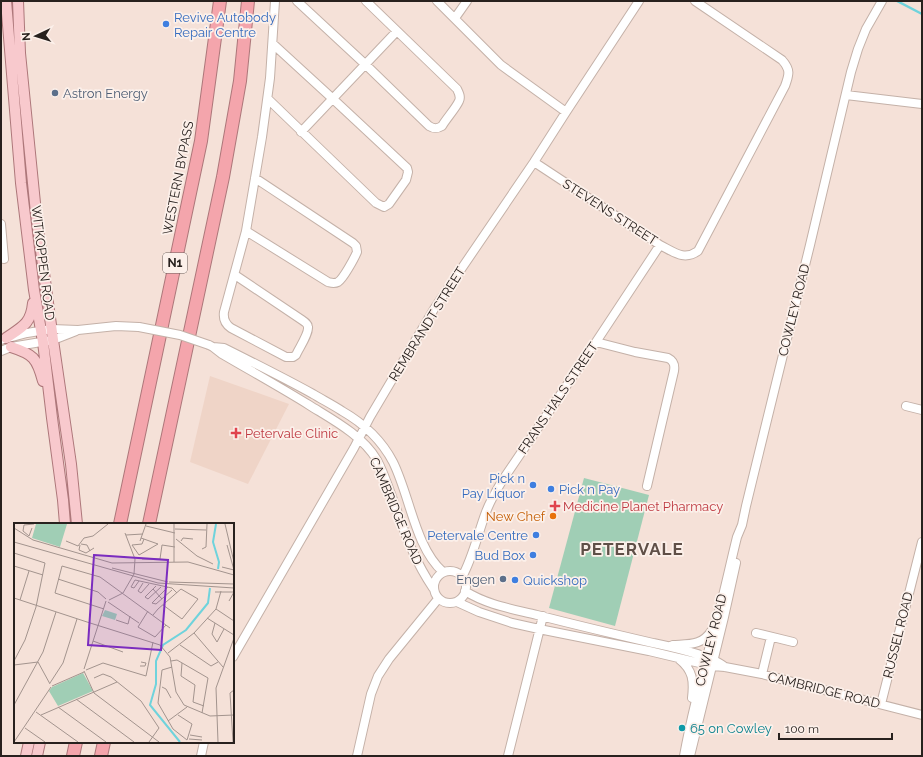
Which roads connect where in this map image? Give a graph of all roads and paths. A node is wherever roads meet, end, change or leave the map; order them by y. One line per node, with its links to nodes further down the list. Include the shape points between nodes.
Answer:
1 (6, 1): 30 (main road, WITKOPPEN ROAD, via 21,183)
2 (18, 1): 31 (main road, WITKOPPEN ROAD, via 20,53 36,213)
3 (220, 1): 48 (highway, WESTERN BYPASS / N1, via 201,141)
4 (248, 1): 49 (highway, N1, via 240,81 224,169)
5 (275, 1): 15 (street)
6 (297, 1): 16 (street)
7 (366, 1): 14 (street)
8 (437, 1): 13 (street)
9 (467, 1): 13 (street)
10 (639, 1): 21 (street, REMBRANDT STREET)
11 (695, 1): 27 (street, STEVENS STREET, via 782,60 789,75 698,251 688,256 677,254)
12 (882, 1): 17 (street, COWLEY ROAD, via 866,29 855,57)
13 (455, 18): 21 (street, via 501,65)
14 (398, 31): 16 (street); 16 (street, via 459,92 459,101 442,126 429,126)
15 (272, 44): 18 (street); 19 (street)
16 (366, 65): 19 (street)
17 (846, 95): 20 (street); 50 (street, COWLEY ROAD)
18 (268, 99): 22 (street); 24 (street)
19 (333, 99): 22 (street); 22 (street, via 406,168 408,176 389,204 384,207 376,203)
20 (922, 104)
21 (566, 112): 23 (street, REMBRANDT STREET)
22 (301, 132)
23 (534, 162): 27 (street, STEVENS STREET); 43 (street, REMBRANDT STREET, via 434,309)
24 (255, 178): 26 (street); 26 (street, via 353,243 357,252 342,278 332,283)
25 (1, 224): 28 (street)
26 (246, 232): 29 (street)
27 (660, 245): 37 (street, FRANS HALS STREET)
28 (4, 259)
29 (234, 275): 29 (street, via 224,321 286,357 293,357 307,333 306,322)
30 (34, 290): 32 (main road, WITKOPPEN ROAD); 35 (main road, via 29,321)
31 (52, 329): 32 (street, CAMBRIDGE ROAD); 33 (street, CAMBRIDGE ROAD); 34 (main road, WITKOPPEN ROAD)
32 (41, 330): 35 (street, CAMBRIDGE ROAD); 36 (main road, WITKOPPEN ROAD)
33 (78, 330): 34 (street, CAMBRIDGE ROAD); 38 (street, CAMBRIDGE ROAD, bridge, via 116,326 139,327 180,335)
34 (53, 340): 36 (street, CAMBRIDGE ROAD); 47 (main road, WITKOPPEN ROAD)
35 (6, 342): 36 (street, CAMBRIDGE ROAD); 39 (street); 42 (main road, via 26,352 36,362)
36 (43, 342): 42 (main road, WITKOPPEN ROAD)
37 (596, 342): 45 (street, via 668,358 674,363); 53 (street, FRANS HALS STREET, via 502,481 488,506 470,559 462,565)
38 (211, 346): 43 (street, CAMBRIDGE ROAD, via 224,348 286,379 344,411); 44 (street, CAMBRIDGE ROAD, via 288,391)
39 (1, 351)
40 (906, 406): 41 (street)
41 (922, 410)
42 (52, 418): 46 (main road, WITKOPPEN ROAD)
43 (365, 427): 44 (street, REMBRANDT STREET); 52 (street, CAMBRIDGE ROAD, via 392,461 418,533 429,556)
44 (359, 439): 54 (street, CAMBRIDGE ROAD, via 377,461 414,555); 65 (street, REMBRANDT STREET)
45 (647, 486)
46 (65, 523)
47 (77, 523)
48 (120, 523)
49 (149, 523)
50 (742, 525): 59 (street, COWLEY ROAD); 67 (street, COWLEY ROAD, via 742,537)
51 (922, 542): 69 (street, RUSSEL ROAD)
52 (443, 572): 53 (street); 54 (street, via 434,581)
53 (460, 574): 55 (street, via 466,584)
54 (433, 588): 56 (street)
55 (466, 591): 57 (street); 58 (street, CAMBRIDGE ROAD, via 486,602)
56 (438, 599): 57 (street, via 448,604); 82 (street, via 378,676)
57 (458, 602): 60 (street, CAMBRIDGE ROAD, via 479,612)
58 (543, 616): 60 (street); 64 (street, CAMBRIDGE ROAD)
59 (716, 621): 64 (street, via 711,632 703,640); 67 (street, COWLEY ROAD)
60 (539, 630): 66 (street, CAMBRIDGE ROAD); 83 (street)
61 (756, 633): 62 (street)
62 (771, 637): 63 (street); 68 (street)
63 (793, 642)
64 (668, 646): 67 (street, CAMBRIDGE ROAD)
65 (234, 655)
66 (676, 657): 67 (street, CAMBRIDGE ROAD); 71 (street, via 686,665 692,676)
67 (709, 662): 68 (street, CAMBRIDGE ROAD); 71 (street, COWLEY ROAD); 85 (street, COWLEY ROAD)
68 (762, 674): 69 (street, CAMBRIDGE ROAD)
69 (881, 704): 70 (street, CAMBRIDGE ROAD)
70 (922, 715)
71 (689, 727): 84 (street, COWLEY ROAD)
72 (29, 743): 77 (main road)
73 (40, 743): 78 (main road)
74 (76, 743): 79 (highway)
75 (104, 743): 80 (highway)
76 (204, 743): 81 (street)
77 (26, 756)
78 (37, 756)
79 (73, 756)
80 (101, 756)
81 (201, 756)
82 (357, 756)
83 (508, 756)
84 (684, 756)
85 (690, 756)

